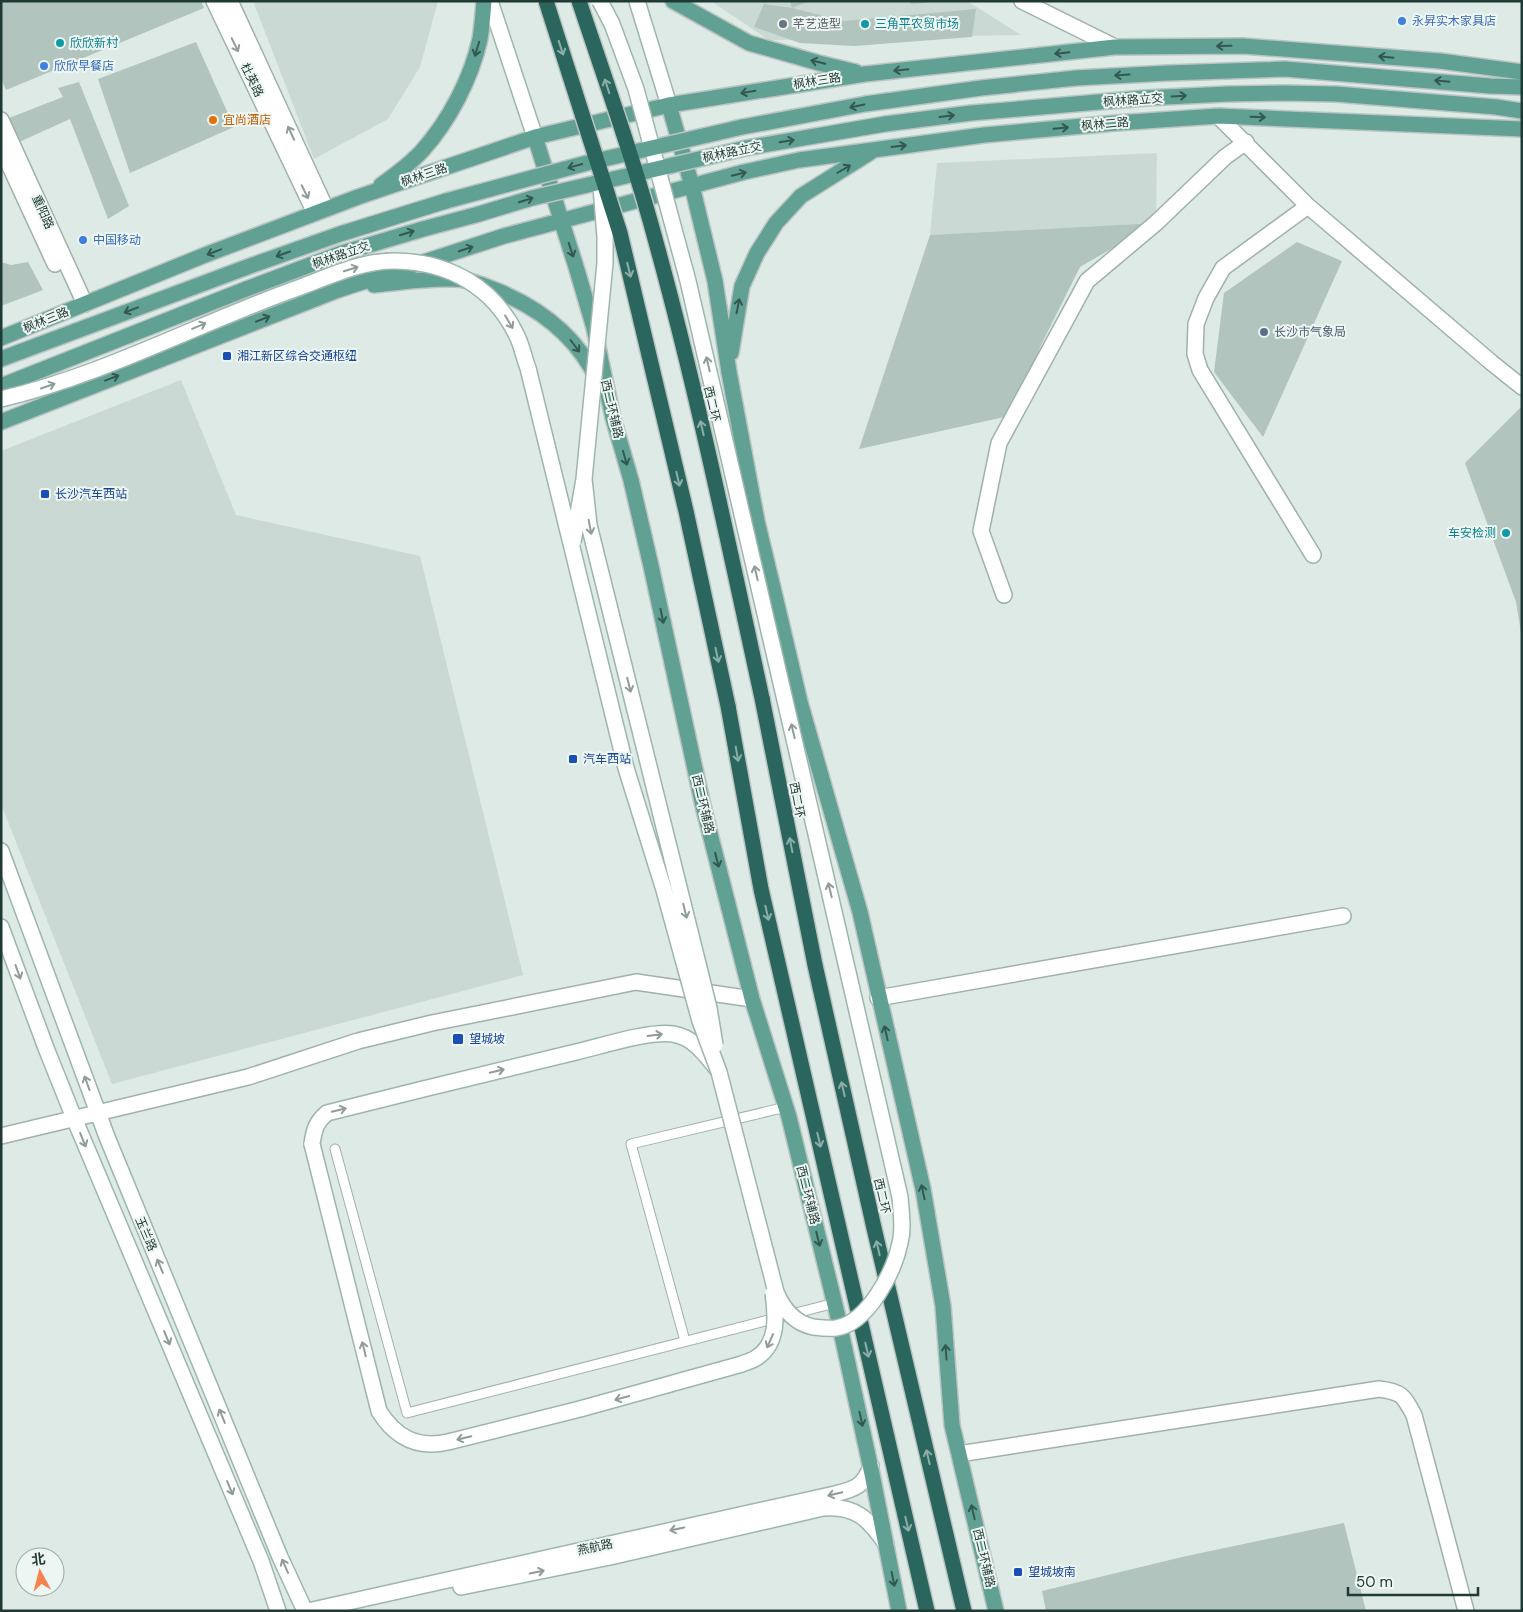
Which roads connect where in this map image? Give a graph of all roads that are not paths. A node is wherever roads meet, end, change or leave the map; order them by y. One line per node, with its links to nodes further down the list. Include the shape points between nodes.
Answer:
1 (214, 1): 28 (street, 杜英路, one-way to 28)
2 (230, 1): 28 (street, 杜英路, one-way to 2)
3 (484, 1): 26 (main road, one-way to 26, via 480,40 470,70 440,126 422,151 398,172 379,187)
4 (490, 1): 20 (street, 西二环辅路)
5 (546, 1): 24 (highway, one-way to 24, bridge)
6 (579, 1): 66 (highway, 西二环, one-way to 6, bridge, via 815,965 762,698 699,413 660,254)
7 (600, 1): 55 (street, one-way to 7, bridge, via 781,1304 805,1325 823,1329 848,1324 872,1303 895,1260 901,1242 900,1197 688,281 636,89)
8 (638, 1): 15 (street)
9 (673, 1): 13 (main road, one-way to 9, via 750,43)
10 (1022, 1): 11 (street)
11 (1115, 47): 12 (main road, one-way to 11, via 1440,61 1243,46); 13 (main road, one-way to 13)
12 (1522, 72)
13 (865, 74): 15 (main road, 枫林三路, one-way to 15)
14 (1522, 86): 33 (main road, 枫林路立交, one-way to 33, bridge, via 1285,69 1231,70 1076,78 865,104 715,133 446,201 340,234)
15 (669, 105): 20 (main road, 枫林三路); 25 (main road, 西二环辅路)
16 (1522, 111): 36 (main road, 枫林路立交, one-way to 16, bridge, via 339,254 532,198 746,148 972,113 1227,94 1336,94)
17 (1218, 116): 19 (main road, 枫林二路, one-way to 19); 21 (street); 23 (main road, 枫林二路, one-way to 17, via 984,135)
18 (1, 120): 31 (street, 重阳路)
19 (1522, 129)
20 (535, 137): 26 (main road, 枫林三路); 29 (main road, 西二环辅路)
21 (1246, 142): 27 (street); 43 (street, via 1225,157 1156,223 1087,281 999,443 981,531)
22 (1, 147): 31 (street, 重阳路)
23 (876, 148): 25 (main road, 枫林二路, one-way to 23, via 799,160); 34 (main road, one-way to 23, via 742,286 776,223 800,196)
24 (597, 158): 40 (street, bridge, via 603,201 605,263); 65 (highway, one-way to 65, bridge, via 643,326 728,706 761,889)
25 (692, 186): 29 (main road); 34 (main road, 西二环辅路, via 715,281)
26 (358, 197): 28 (main road, 枫林三路)
27 (1308, 206): 35 (street); 42 (street, via 1224,268 1206,298 1196,324 1195,354 1200,370)
28 (321, 211): 31 (main road, 枫林三路, one-way to 31)
29 (561, 222): 30 (main road, one-way to 29, via 504,236); 38 (main road, 西二环辅路, one-way to 38, via 594,328)
30 (338, 290): 38 (main road, one-way to 38, via 456,278 516,299 558,327 570,340 592,370); 39 (main road, one-way to 30)
31 (80, 306): 32 (main road, 枫林三路)
32 (1, 338)
33 (1, 359)
34 (728, 372): 47 (main road, 西二环辅路, via 778,613 855,894)
35 (1521, 385)
36 (1, 386)
37 (1, 399): 41 (street, one-way to 41, bridge, via 48,387 259,301 337,274 394,261 432,265 460,276 491,298 517,336 528,368)
38 (613, 418): 48 (main road, 西二环辅路, one-way to 48, via 638,508 703,806)
39 (1, 422)
40 (584, 479): 41 (street, bridge); 49 (street, one-way to 49, bridge, via 589,525 710,1008)
41 (572, 549): 49 (street, bridge, via 626,768 700,1022)
42 (1313, 555)
43 (1004, 595)
44 (1, 851): 51 (street, 玉兰路, one-way to 44)
45 (1343, 916): 47 (street)
46 (1, 927): 52 (street, 玉兰路, one-way to 52)
47 (878, 998): 58 (main road, 西二环辅路, one-way to 47, via 952,1425 943,1306 932,1238)
48 (752, 999): 50 (main road, 西二环辅路); 51 (street, via 636,982 358,1041 248,1077)
49 (720, 1072): 55 (street, bridge); 55 (street, one-way to 49, bridge, via 775,1324 768,1347 757,1358 725,1370 580,1409 437,1444 422,1444 387,1424 379,1410 312,1144 318,1120 327,1113 629,1040 673,1034 685,1038 696,1044)
50 (786, 1107): 56 (main road, 西二环辅路, one-way to 56); 57 (lane, via 631,1144)
51 (98, 1112): 52 (street); 62 (street, 玉兰路, one-way to 51, via 280,1556)
52 (74, 1118): 53 (street); 61 (street, 玉兰路, one-way to 61, via 261,1562)
53 (1, 1136)
54 (335, 1148): 57 (lane, via 407,1413)
55 (770, 1276)
56 (835, 1303): 57 (lane); 59 (main road, 西二环辅路, one-way to 59)
57 (685, 1341)
58 (959, 1454): 67 (main road, 西二环辅路, one-way to 58); 68 (street, via 1379,1389 1396,1391 1406,1399 1414,1415)
59 (871, 1466): 60 (main road, 西二环辅路); 62 (street, 燕航路, one-way to 62, via 862,1483 835,1494)
60 (886, 1544): 63 (street, 燕航路, one-way to 60, via 823,1508 835,1507 857,1513 875,1528); 64 (main road, 西二环辅路, one-way to 64)
61 (278, 1611)
62 (306, 1611)
63 (352, 1611)
64 (899, 1611)
65 (927, 1611)
66 (964, 1611)
67 (996, 1611)
68 (1466, 1611)

